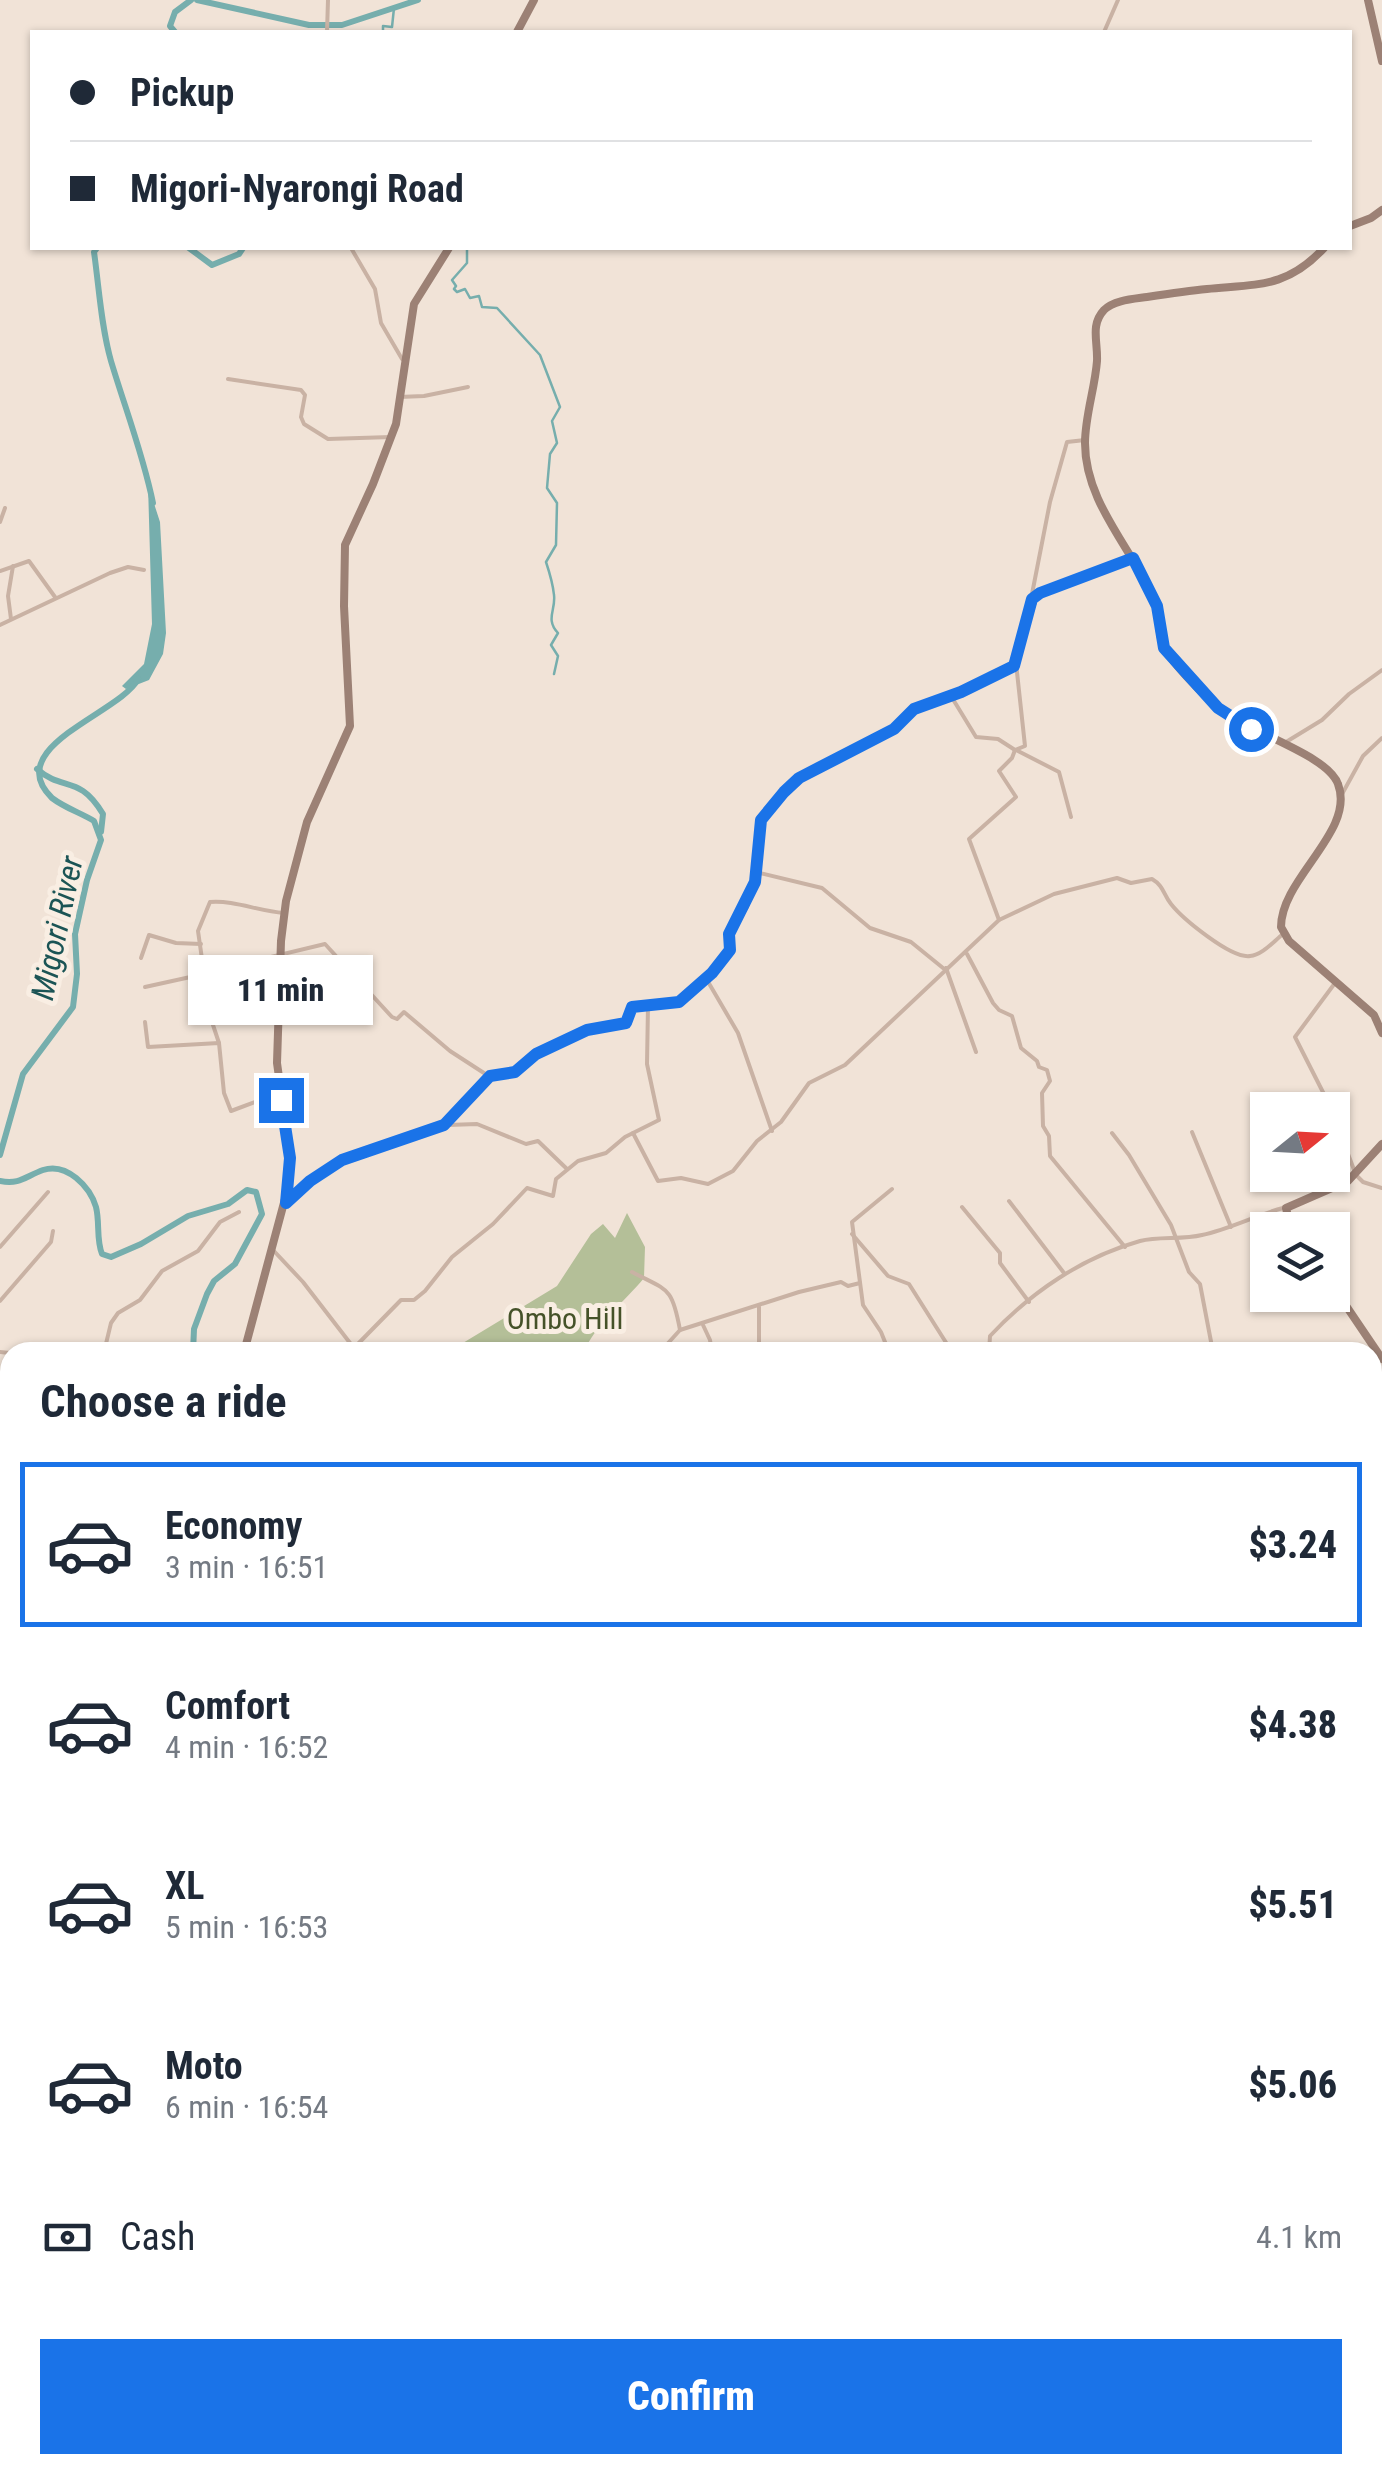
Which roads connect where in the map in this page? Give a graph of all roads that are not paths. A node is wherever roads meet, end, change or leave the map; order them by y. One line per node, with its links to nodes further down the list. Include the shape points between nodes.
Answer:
1 (328, 0): 5 (street)
2 (534, 0): 6 (street)
3 (1118, 0): 7 (street)
4 (1368, 0): 8 (street)
5 (327, 30)
6 (518, 30)
7 (1105, 30)
8 (1382, 62)
9 (1382, 210): 10 (street)
10 (1352, 225)
11 (351, 250): 14 (street)
12 (448, 250): 14 (street, via 414,304)
13 (1322, 250): 19 (street, via 1280,281 1106,308 1095,327)
14 (404, 361): 17 (street)
15 (228, 379): 18 (street, via 301,390 304,424 328,438)
16 (468, 387): 17 (street)
17 (400, 397): 18 (street)
18 (391, 437): 39 (street, via 345,545 350,726 307,822)
19 (1085, 440): 22 (street, via 1092,490); 27 (street, via 1067,442)
20 (5, 508): 21 (street)
21 (0, 522)
22 (1133, 558): 27 (street); 34 (street, via 1157,606 1167,651 1218,708)
23 (14, 565): 25 (street); 26 (street, via 29,561); 28 (street)
24 (144, 570): 26 (street, via 128,567)
25 (0, 571)
26 (56, 598): 28 (street)
27 (1032, 599): 30 (street)
28 (11, 619): 29 (street)
29 (0, 625)
30 (1016, 662): 32 (street); 35 (street, via 1025,744)
31 (1382, 670): 34 (street)
32 (951, 696): 35 (street, via 976,736); 38 (street, via 914,709 886,734 794,782 761,820)
33 (1382, 738): 36 (street, via 1363,756)
34 (1284, 744): 36 (street, via 1331,771)
35 (1017, 750): 37 (street, via 1058,772); 40 (street, via 999,772 1015,798 969,839)
36 (1341, 796): 41 (street, via 1335,822 1288,896)
37 (1071, 817)
38 (756, 872): 46 (street, via 824,889 870,928 911,942); 48 (street, via 729,934 730,950)
39 (284, 912): 42 (street, via 208,903); 44 (street)
40 (999, 920): 41 (street, via 1054,894 1116,878 1152,879 1200,932 1232,954 1257,954); 43 (street)
41 (1283, 934): 49 (street)
42 (201, 944): 45 (street, via 150,935); 47 (street)
43 (967, 952): 46 (street); 82 (street, via 998,1009 1012,1016 1021,1048 1048,1073 1042,1092 1050,1156)
44 (280, 954): 47 (street); 56 (street, via 327,944 392,1016 397,1020 404,1012); 58 (street)
45 (142, 958)
46 (945, 968): 55 (street); 60 (street, via 845,1065 808,1083)
47 (204, 973): 50 (street); 54 (street, via 201,995)
48 (706, 978): 51 (street, via 679,1002); 60 (street, via 738,1033)
49 (1336, 984): 53 (street, via 1374,1015); 57 (street, via 1295,1037)
50 (146, 987)
51 (648, 1006): 56 (street, via 631,1008 626,1023 595,1027 515,1072); 63 (street, via 647,1064 659,1120)
52 (146, 1022): 54 (street, via 148,1047)
53 (1382, 1033)
54 (219, 1043): 58 (street, via 230,1110)
55 (976, 1052)
56 (490, 1076): 59 (street)
57 (1322, 1092)
58 (281, 1100): 72 (street, via 290,1158)
59 (444, 1125): 66 (street, via 477,1124 526,1144 538,1142); 72 (street, via 342,1160)
60 (772, 1130): 63 (street, via 733,1172 708,1184 656,1180)
61 (1112, 1132): 80 (street)
62 (1192, 1132): 77 (street)
63 (633, 1133): 66 (street)
64 (1382, 1144): 67 (street)
65 (1350, 1159): 67 (street)
66 (567, 1169): 96 (street, via 556,1179 553,1196 525,1190 425,1291 401,1300)
67 (1356, 1175): 69 (street); 74 (street)
68 (892, 1188): 79 (street, via 853,1218)
69 (1382, 1188)
70 (48, 1192): 81 (street)
71 (1009, 1201): 85 (street)
72 (286, 1203): 83 (street)
73 (962, 1207): 88 (street)
74 (1286, 1208): 76 (street); 77 (street)
75 (239, 1212): 93 (street, via 118,1314)
76 (1287, 1212)
77 (1230, 1227): 80 (street)
78 (53, 1231): 87 (street)
79 (852, 1234): 86 (street); 101 (street, via 889,1277 909,1284)
80 (1177, 1239): 82 (street); 103 (street, via 1202,1290)
81 (0, 1247)
82 (1125, 1247): 85 (street)
83 (274, 1250): 94 (street); 95 (street)
84 (632, 1272): 92 (street, via 667,1289)
85 (1064, 1274): 88 (street)
86 (860, 1283): 89 (street, via 827,1285); 100 (street, via 863,1306)
87 (0, 1302)
88 (1029, 1302): 102 (street)
89 (759, 1306): 91 (street); 99 (street)
90 (1350, 1312): 104 (street)
91 (702, 1323): 92 (street); 98 (street)
92 (680, 1330): 97 (street)
93 (106, 1342)
94 (247, 1342)
95 (347, 1342)
96 (362, 1342)
97 (669, 1342)
98 (709, 1342)
99 (758, 1342)
100 (885, 1342)
101 (946, 1342)
102 (990, 1342)
103 (1212, 1342)
104 (1371, 1342)

